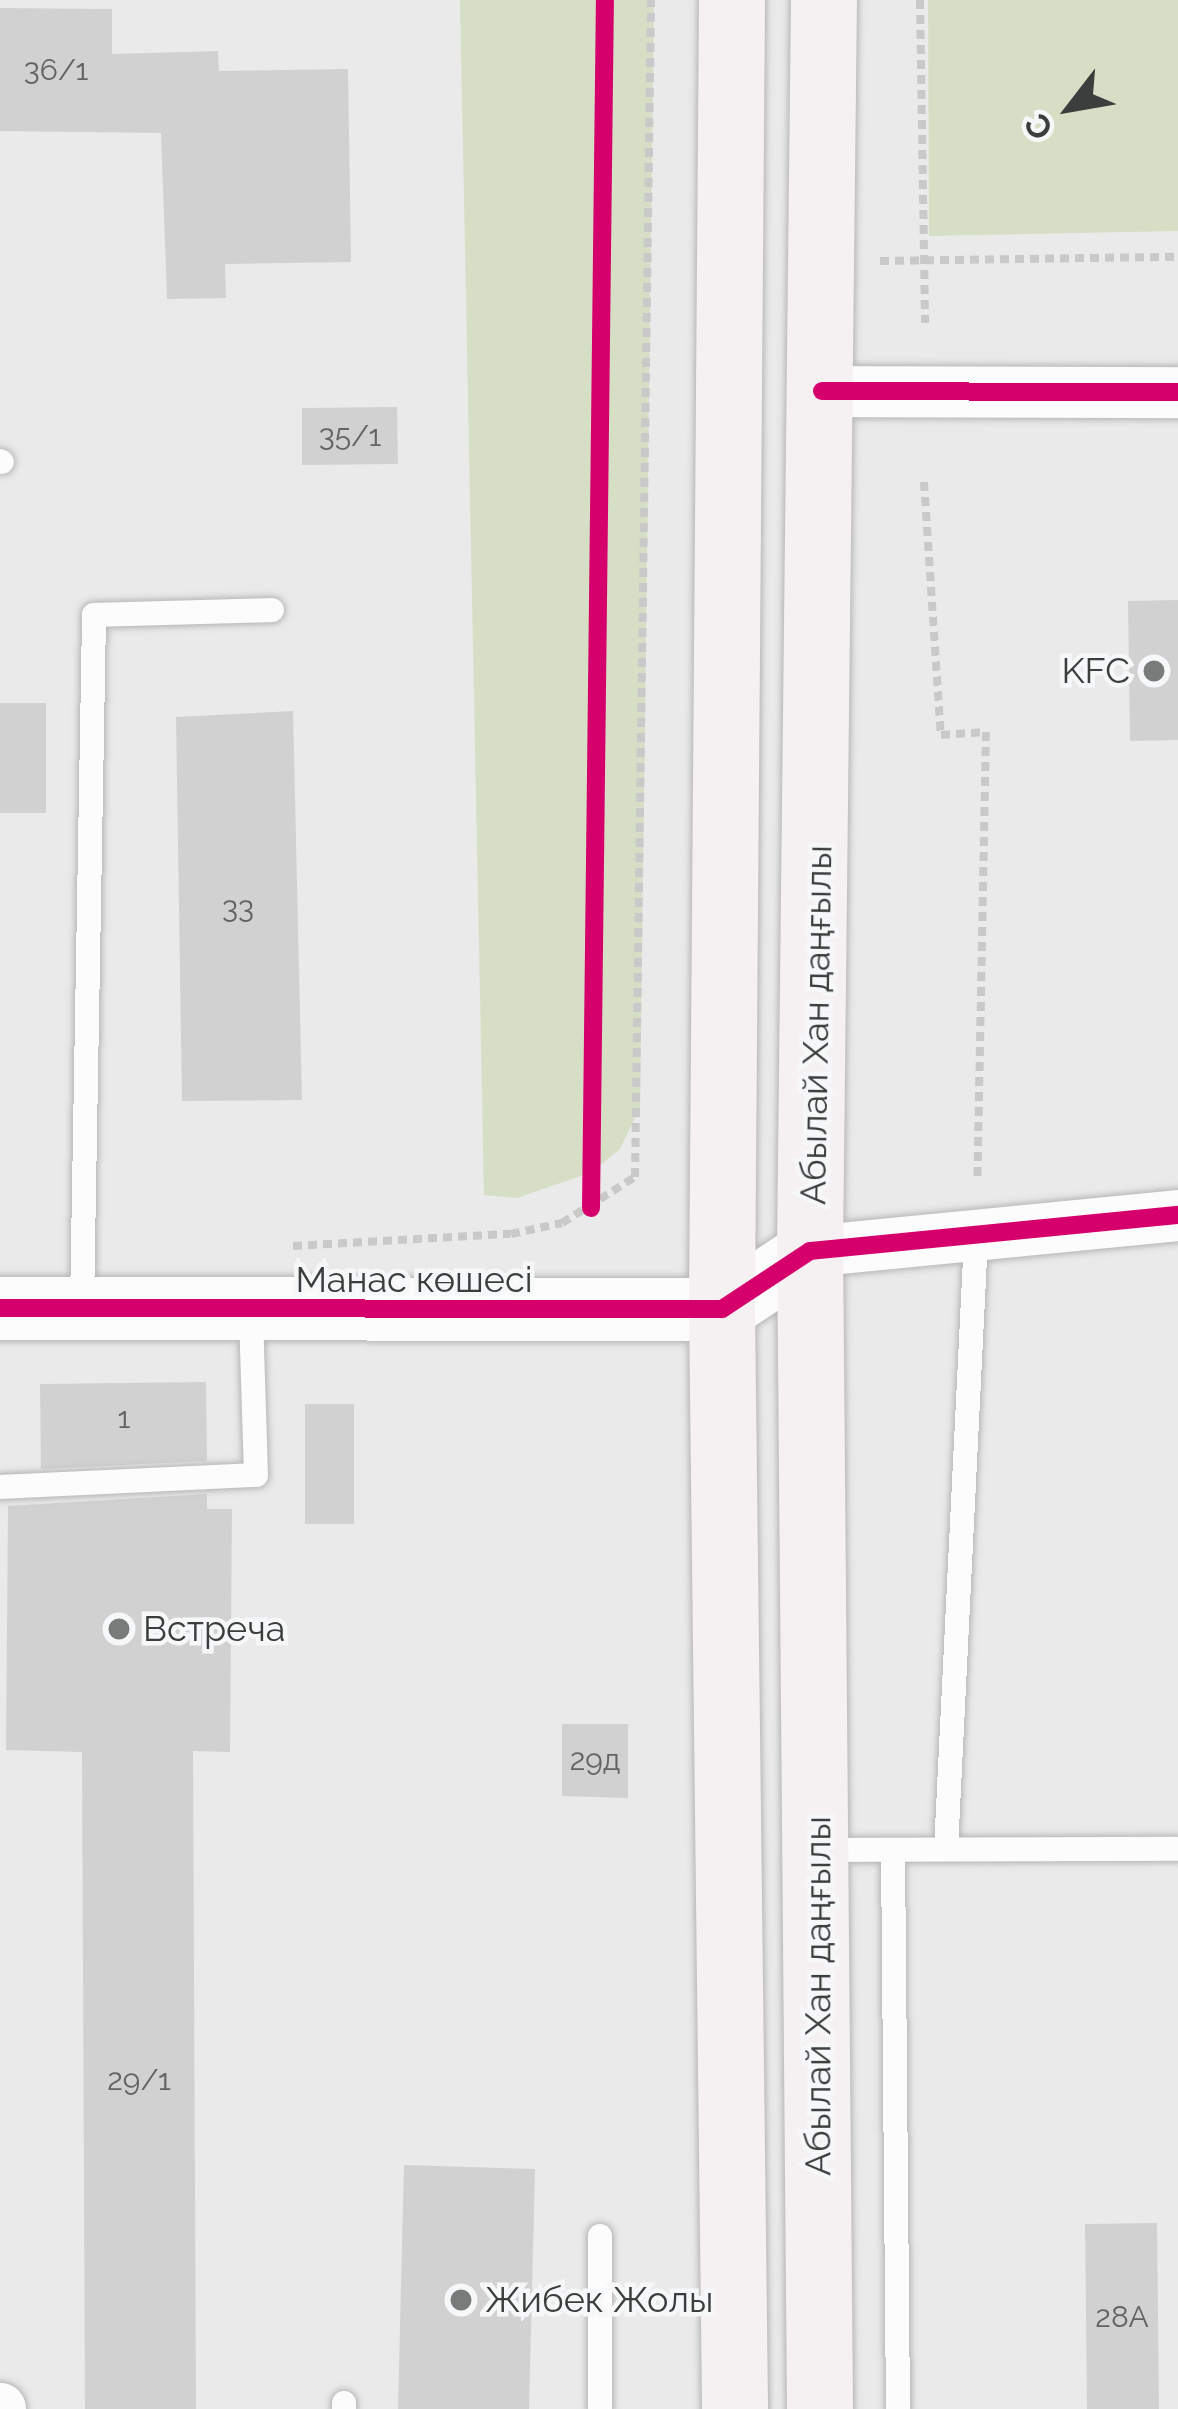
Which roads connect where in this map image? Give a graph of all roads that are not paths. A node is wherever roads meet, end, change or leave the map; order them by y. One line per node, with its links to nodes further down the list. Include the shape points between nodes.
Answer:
1 (732, 0): 10 (main road)
2 (824, 0): 3 (main road, Абылай Хан даңғылы)
3 (822, 392): 4 (street); 8 (main road, Абылай Хан даңғылы)
4 (1178, 392)
5 (272, 610): 12 (lane, via 94,615)
6 (1178, 1215): 7 (street)
7 (976, 1238): 8 (street); 14 (lane)
8 (810, 1251): 10 (street); 16 (main road, Абылай Хан даңғылы)
9 (0, 1308): 12 (street, Манас көшесі)
10 (722, 1309): 11 (street, Манас көшесі); 20 (main road)
11 (251, 1313): 12 (street, Манас көшесі); 13 (lane, via 256,1475)
12 (81, 1314)
13 (0, 1487)
14 (946, 1849): 15 (lane); 17 (lane)
15 (1178, 1849)
16 (818, 1850): 17 (lane); 21 (main road, Абылай Хан даңғылы)
17 (893, 1850): 22 (lane)
18 (599, 2236): 19 (lane)
19 (600, 2409)
20 (735, 2409)
21 (820, 2409)
22 (898, 2409)

